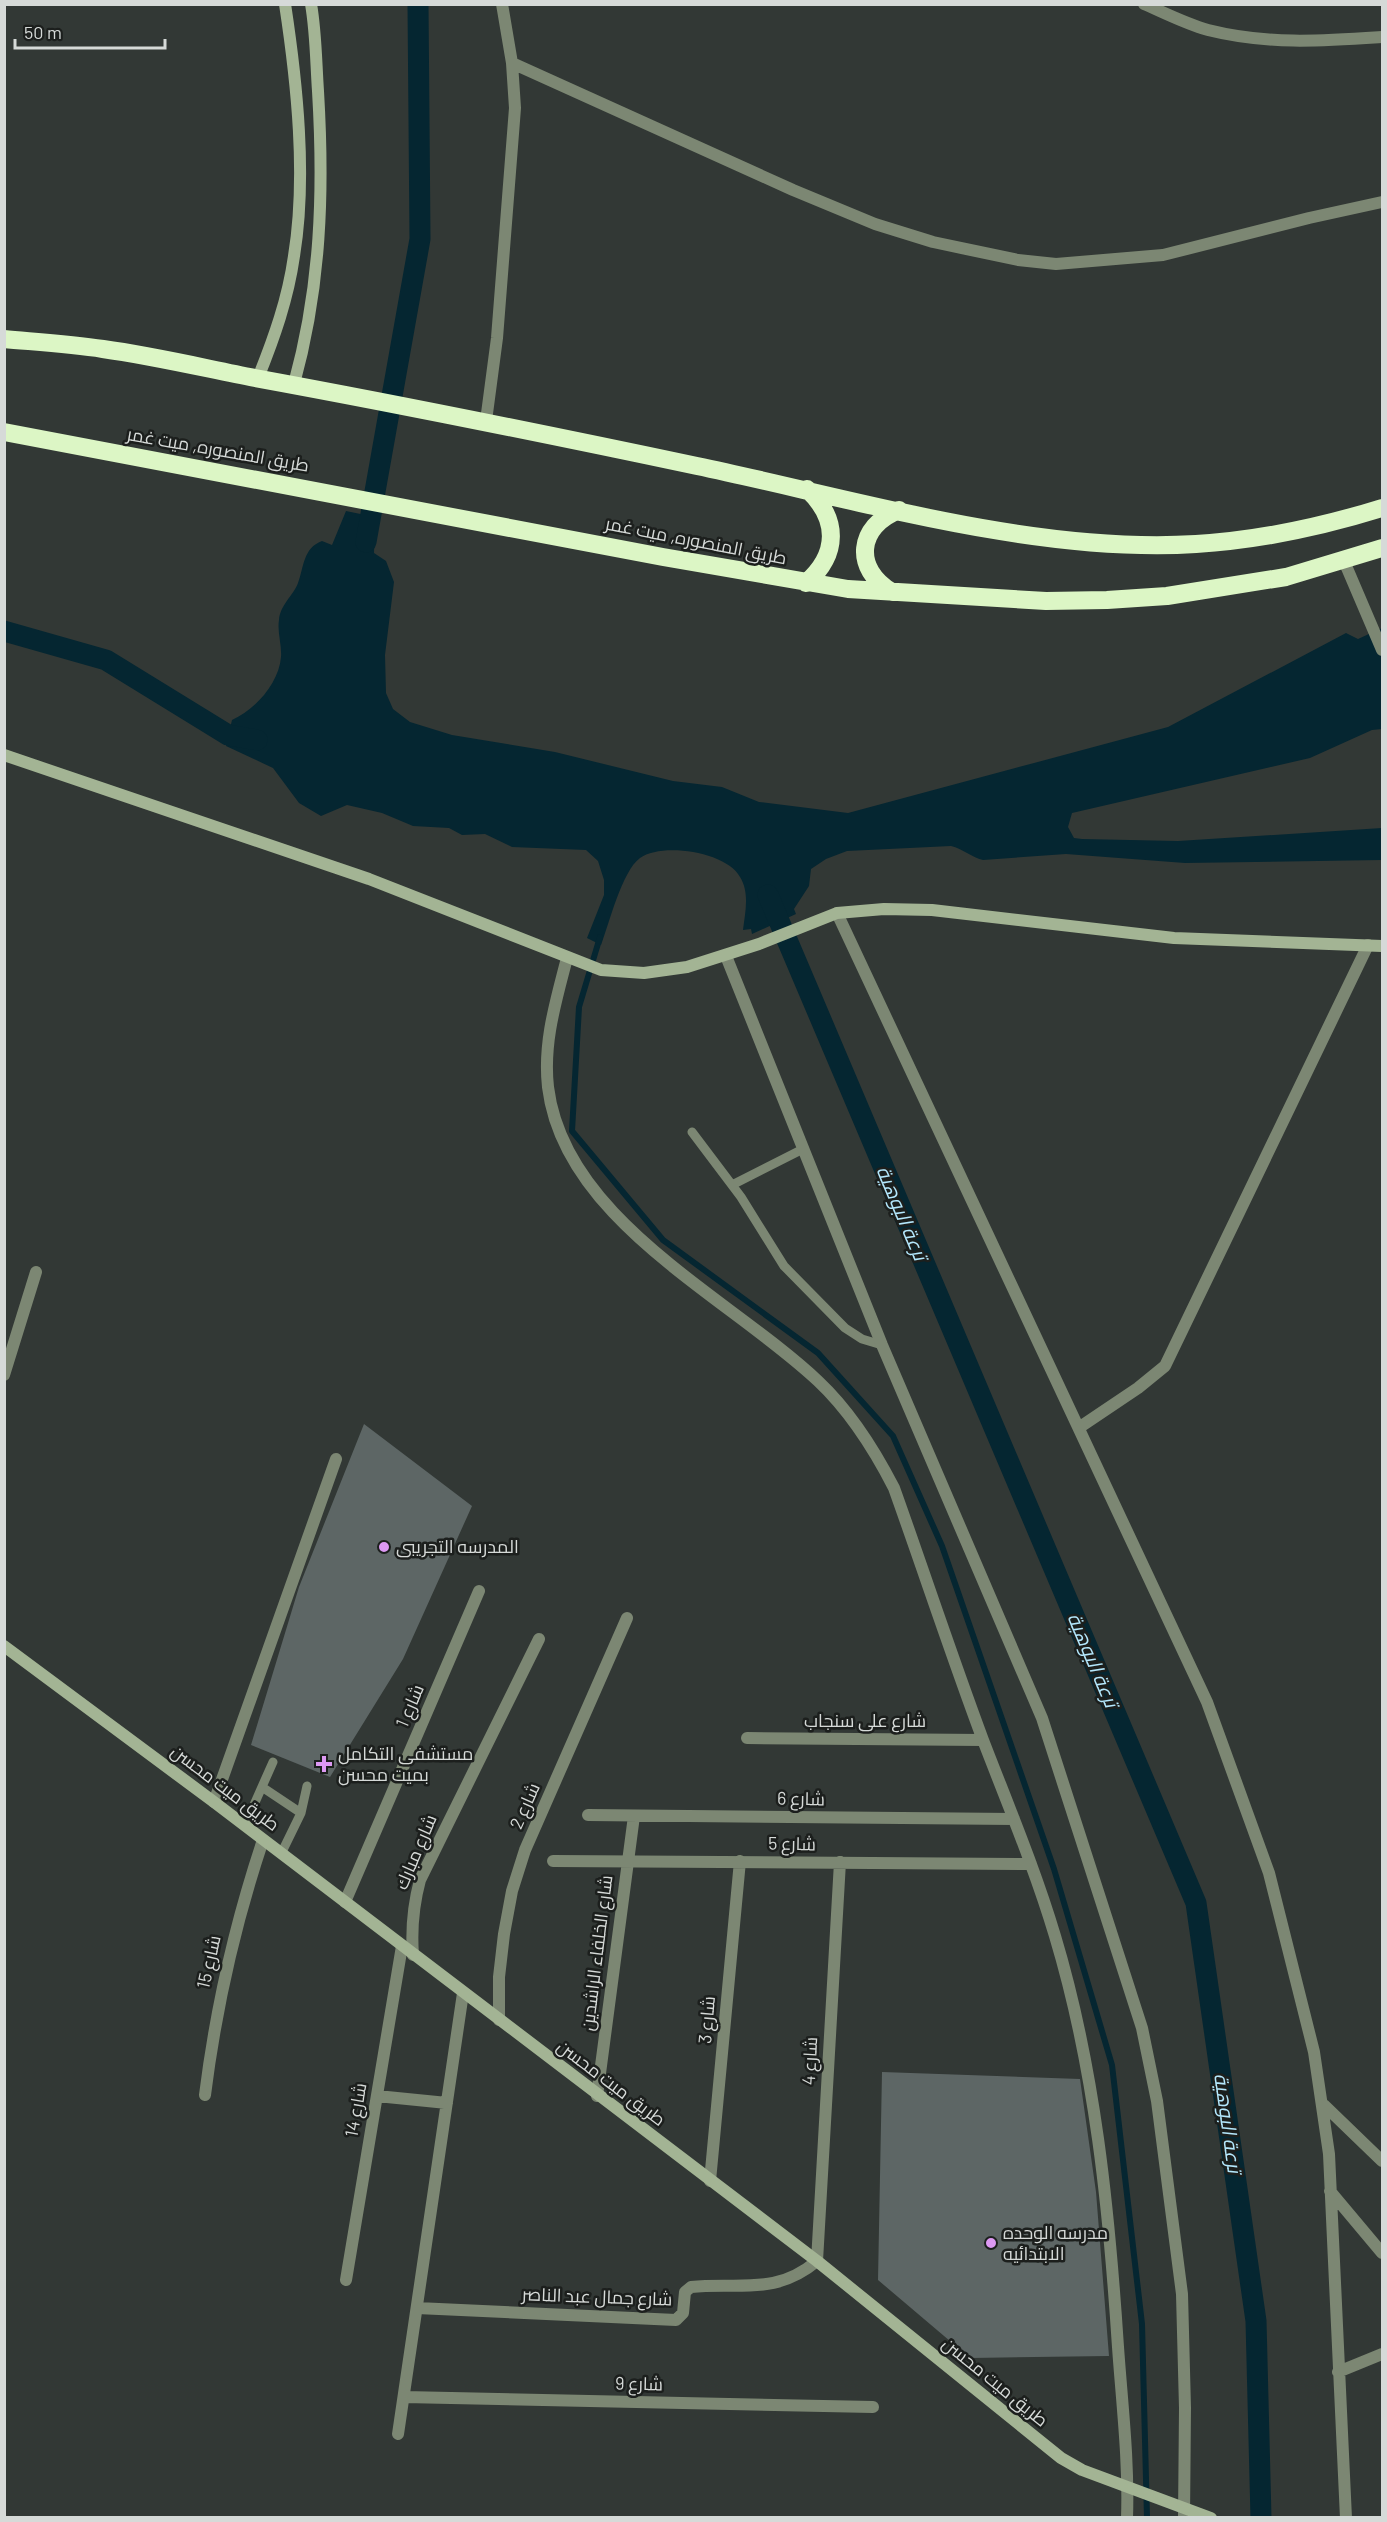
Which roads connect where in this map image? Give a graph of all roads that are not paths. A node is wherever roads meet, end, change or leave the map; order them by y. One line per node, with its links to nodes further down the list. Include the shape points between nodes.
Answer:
1 (285, 4): 9 (main road, via 295,97 299,215 287,294)
2 (311, 4): 10 (main road, via 321,166 319,256 307,338)
3 (502, 4): 6 (street)
4 (1144, 4): 5 (street, via 1207,30 1269,40 1302,43)
5 (1383, 37)
6 (512, 63): 7 (street, via 876,224 933,242 1018,260 1056,264 1163,255); 11 (street, via 515,108 511,183)
7 (1383, 202)
8 (4, 339): 9 (highway, via 102,349)
9 (258, 378): 10 (highway)
10 (294, 384): 11 (highway)
11 (486, 421): 13 (highway)
12 (4, 432): 18 (highway, طريق المنصوره, ميت غمر)
13 (807, 489): 15 (highway); 18 (highway, via 823,507 831,528 826,559)
14 (1383, 508): 15 (highway, via 1327,525 1194,544 1128,544 1063,538)
15 (899, 510): 19 (highway, via 876,524 865,549 871,575)
16 (1383, 548): 17 (highway, طريق المنصوره, ميت غمر)
17 (1344, 561): 19 (highway, طريق المنصوره, ميت غمر, via 1286,576 1167,596 1047,601); 20 (street)
18 (806, 583): 19 (highway, طريق المنصوره, ميت غمر)
19 (892, 592)
20 (1383, 650)
21 (4, 755): 26 (main road, via 369,879)
22 (837, 913): 23 (main road, via 932,910 1174,938); 25 (main road); 33 (street)
23 (1368, 945): 24 (main road); 33 (street, via 1170,1356 1151,1379)
24 (1383, 946)
25 (726, 956): 26 (main road, via 644,973 601,970); 28 (street)
26 (567, 958): 40 (street, via 550,1023 547,1052 554,1118 569,1155 615,1216 804,1368 837,1401 875,1450 894,1488)
27 (692, 1132): 29 (lane)
28 (804, 1149): 29 (lane); 31 (street)
29 (732, 1185): 31 (lane, via 775,1256 793,1276 845,1328)
30 (36, 1272): 32 (street)
31 (882, 1345): 80 (street, via 1042,1718 1142,2028 1157,2101 1182,2294)
32 (4, 1375)
33 (1080, 1427): 66 (street, via 1208,1702 1250,1817 1269,1873)
34 (336, 1459): 44 (street)
35 (479, 1591): 57 (street, شارع 1)
36 (627, 1618): 61 (street, شارع 2, via 525,1850 512,1891 499,1977)
37 (539, 1639): 59 (street, شارع مبارك, via 420,1880 413,1904)
38 (4, 1646): 44 (main road, طريق ميت محسن)
39 (747, 1738): 40 (street, شارع على سنجاب)
40 (983, 1740): 48 (street)
41 (273, 1762): 43 (lane)
42 (307, 1786): 45 (lane)
43 (262, 1787): 45 (lane); 49 (lane)
44 (214, 1802): 49 (main road, طريق ميت محسن)
45 (301, 1814): 51 (lane)
46 (588, 1815): 47 (street, شارع 6)
47 (634, 1816): 48 (street, شارع 6); 53 (street, شارع الخلفاء الراشدين)
48 (1014, 1819): 56 (street)
49 (245, 1825): 50 (main road, طريق ميت محسن)
50 (263, 1840): 51 (main road, طريق ميت محسن); 62 (street, شارع 15, via 225,1966)
51 (281, 1854): 57 (main road, طريق ميت محسن)
52 (553, 1861): 53 (street, شارع 5)
53 (628, 1861): 54 (street, شارع 5); 64 (street, شارع الخلفاء الراشدين)
54 (740, 1862): 55 (street, شارع 5); 68 (street, شارع 3)
55 (840, 1862): 56 (street, شارع 5); 71 (street, شارع 4)
56 (1031, 1864): 79 (street, via 1055,1937 1081,2043 1102,2162)
57 (345, 1902): 58 (main road, طريق ميت محسن)
58 (402, 1946): 59 (main road, طريق ميت محسن); 63 (street, شارع 14)
59 (413, 1955): 60 (main road, طريق ميت محسن)
60 (463, 1993): 61 (main road, طريق ميت محسن); 65 (street)
61 (500, 2020): 64 (main road, طريق ميت محسن)
62 (205, 2095)
63 (377, 2096): 65 (street); 72 (street, شارع 14)
64 (597, 2096): 68 (main road, طريق ميت محسن)
65 (447, 2103): 73 (street)
66 (1324, 2105): 67 (street); 69 (street)
67 (1383, 2161)
68 (710, 2181): 71 (main road, طريق ميت محسن)
69 (1330, 2191): 70 (street); 75 (street)
70 (1383, 2253)
71 (817, 2261): 73 (street, شارع جمال عبد الناصر, via 793,2278 766,2286 688,2288 683,2313 676,2320); 79 (main road, طريق ميت محسن, via 1060,2458)
72 (346, 2280)
73 (417, 2308): 76 (street)
74 (1383, 2354): 75 (street)
75 (1338, 2372): 83 (street)
76 (404, 2397): 77 (street, شارع 9); 78 (street)
77 (873, 2408)
78 (398, 2434)
79 (1128, 2488): 80 (main road, طريق ميت محسن); 82 (street)
80 (1184, 2513): 81 (main road, طريق ميت محسن)
81 (1208, 2516)
82 (1128, 2517)
83 (1346, 2517)

